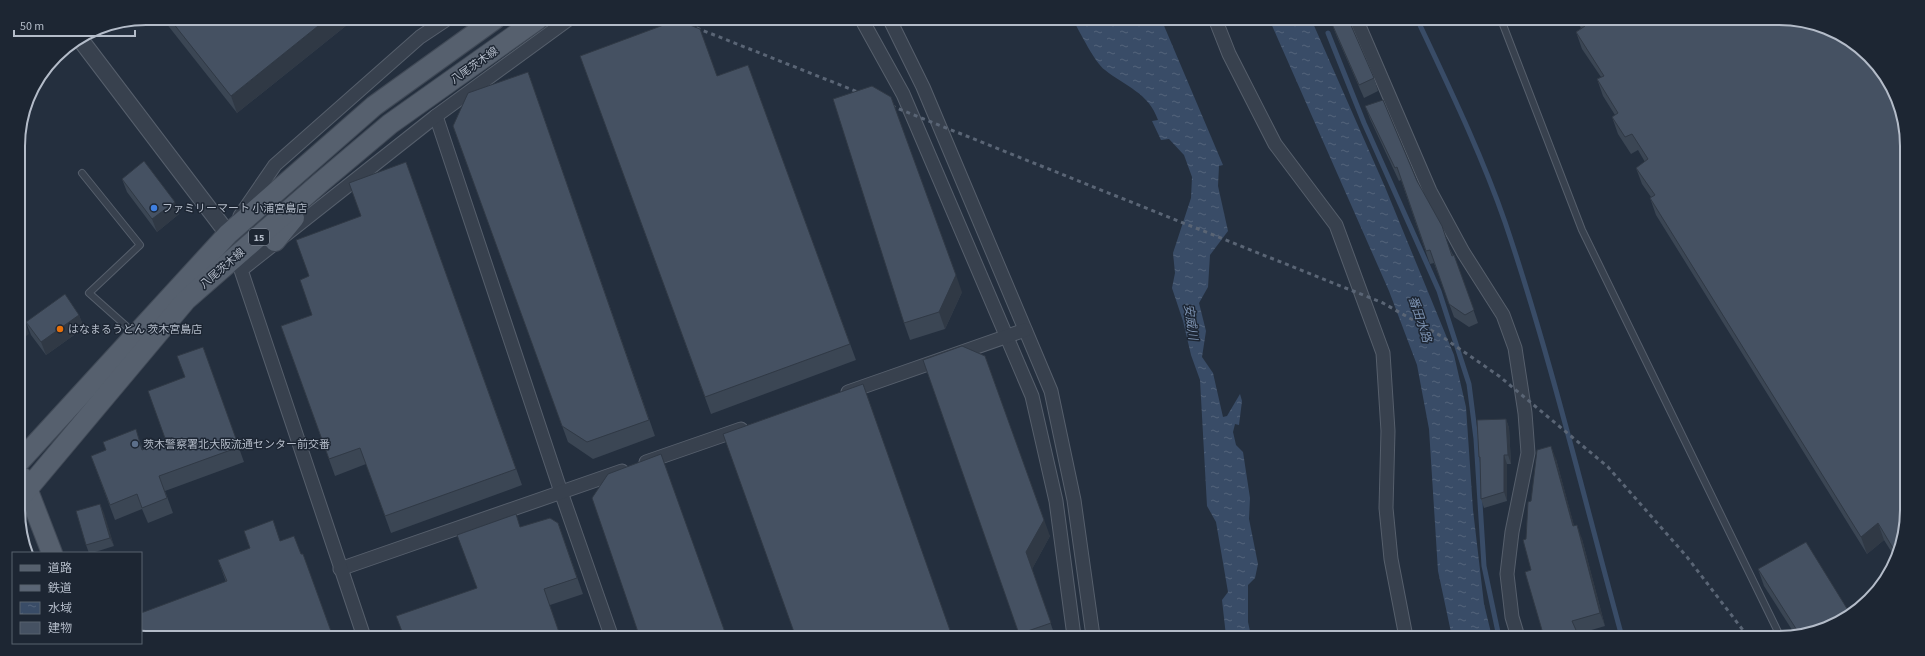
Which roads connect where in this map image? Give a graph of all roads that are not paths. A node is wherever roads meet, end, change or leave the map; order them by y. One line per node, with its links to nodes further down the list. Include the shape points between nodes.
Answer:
1 (438, 25): 14 (street, via 420,37 275,165)
2 (487, 25): 14 (main road, 八尾茨木線 / 15, via 374,106)
3 (530, 25): 13 (main road, 八尾茨木線 / 15, via 390,124)
4 (561, 25): 11 (street)
5 (865, 25): 20 (street, via 903,94)
6 (892, 25): 18 (street, via 923,87)
7 (1218, 25): 33 (street, via 1229,54 1275,144 1336,225 1383,353 1388,431 1386,508 1391,559)
8 (1359, 25): 34 (street, via 1430,191 1463,252 1504,314 1515,348 1525,412 1528,453 1512,532 1507,574)
9 (1503, 25): 35 (lane, via 1582,230)
10 (83, 43): 14 (street)
11 (436, 116): 15 (street); 25 (street)
12 (82, 173): 19 (lane, via 140,245 89,293)
13 (320, 183): 15 (main road); 17 (main road, 八尾茨木線 / 15)
14 (228, 234): 19 (main road, 八尾茨木線 / 15)
15 (275, 241): 16 (street)
16 (241, 270): 17 (main road); 28 (street)
17 (186, 300): 24 (main road, 八尾茨木線 / 15)
18 (1024, 330): 20 (street); 32 (street, via 1051,391 1074,500)
19 (136, 334): 23 (main road, 八尾茨木線 / 15)
20 (1008, 336): 21 (street); 31 (street, via 1032,396 1056,501)
21 (836, 396)
22 (754, 425): 25 (street)
23 (25, 456)
24 (25, 492)
25 (560, 492): 28 (street); 30 (street)
26 (25, 495): 27 (main road)
27 (52, 552)
28 (340, 569): 29 (street)
29 (362, 631)
30 (610, 631)
31 (1073, 631)
32 (1092, 631)
33 (1405, 631)
34 (1516, 631)
35 (1777, 631)

